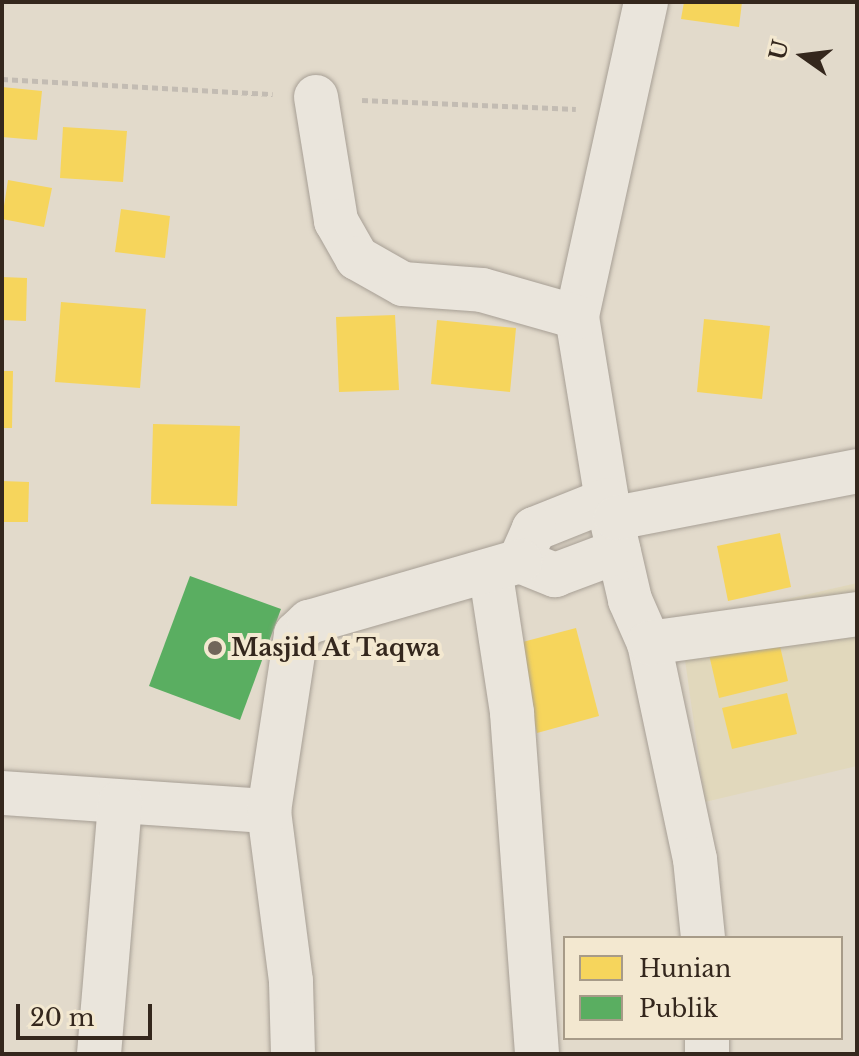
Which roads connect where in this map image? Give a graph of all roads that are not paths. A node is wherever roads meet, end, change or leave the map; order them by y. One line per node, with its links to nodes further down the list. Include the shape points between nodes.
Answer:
1 (646, 2): 3 (street)
2 (316, 97): 3 (street, via 336,221 357,258 403,284 482,290)
3 (577, 317): 5 (street)
4 (857, 471): 5 (street)
5 (614, 523): 6 (street, via 555,575); 8 (street)
6 (506, 568): 11 (street, via 309,622 296,634); 15 (street)
7 (857, 614): 8 (street)
8 (649, 643): 12 (street, via 695,859)
9 (2, 793): 10 (street)
10 (120, 803): 11 (street); 13 (street)
11 (269, 811): 14 (street)
12 (703, 936)
13 (99, 1054)
14 (293, 1054)
15 (537, 1054)

